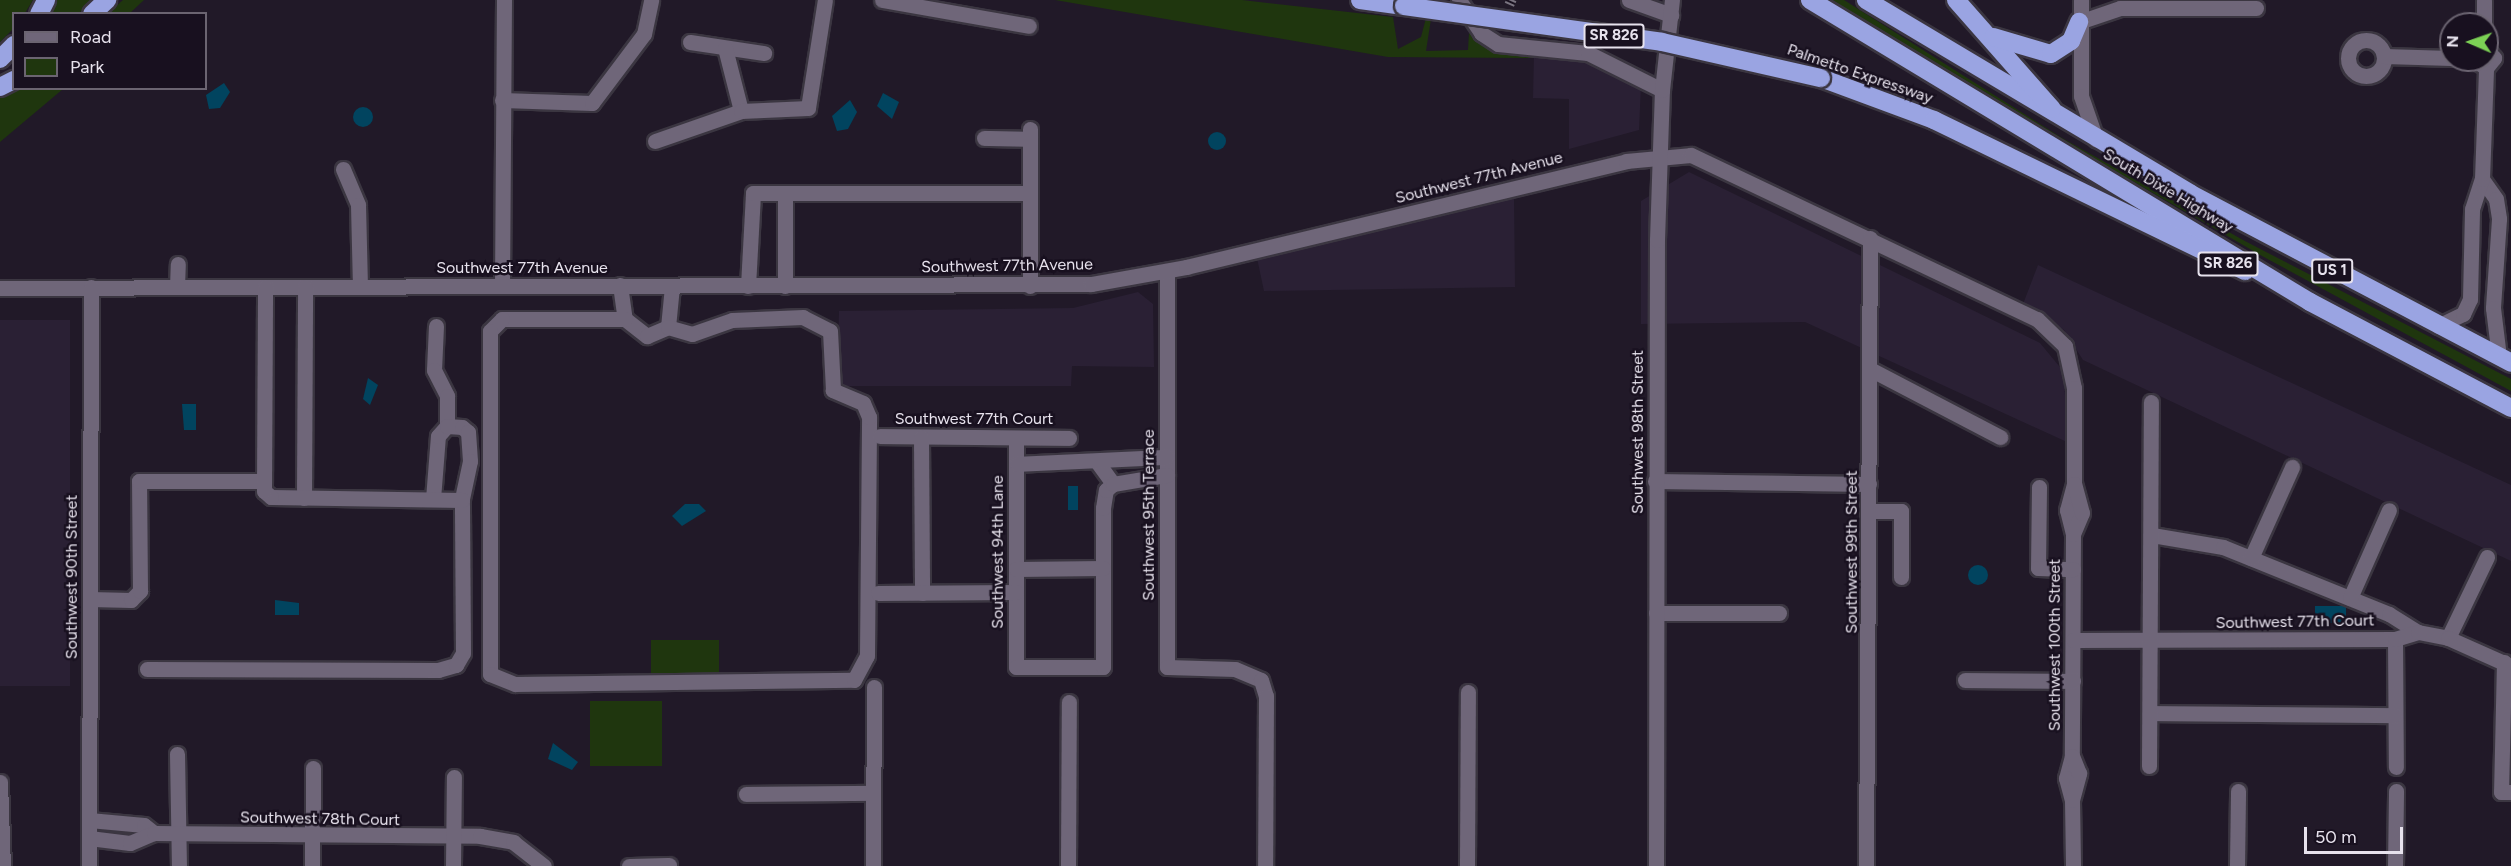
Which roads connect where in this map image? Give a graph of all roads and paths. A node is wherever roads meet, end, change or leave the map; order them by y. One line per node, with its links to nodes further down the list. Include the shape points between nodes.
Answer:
1 (107, 0): 18 (highway)
2 (504, 0): 31 (street)
3 (651, 0): 31 (street, via 644,34 592,103)
4 (825, 0): 32 (street, via 812,105)
5 (882, 0): 20 (street)
6 (1360, 0): 59 (highway, Palmetto Expressway / SR 826, bridge, via 1696,48 1821,78 1934,120)
7 (1459, 0): 30 (street, via 1481,33 1498,44 1588,53)
8 (1629, 0): 16 (street)
9 (1810, 0): 59 (highway, South Dixie Highway / US 1)
10 (1866, 0): 33 (highway, South Dixie Highway / US 1)
11 (1956, 0): 21 (highway)
12 (2081, 0): 19 (street)
13 (2105, 0): 14 (street)
14 (2118, 4): 15 (street); 19 (street)
15 (2225, 4): 17 (street)
16 (1671, 7): 30 (street, Southwest 98th Street)
17 (2256, 8)
18 (94, 12)
19 (2079, 22): 21 (highway, via 2071,41 2051,54); 36 (street, via 2081,96)
20 (1029, 26)
21 (1985, 33): 33 (highway)
22 (690, 42): 24 (street)
23 (12, 47): 28 (highway)
24 (725, 48): 25 (street); 32 (street)
25 (764, 54)
26 (2384, 56): 27 (street)
27 (2439, 58)
28 (0, 59)
29 (2480, 72): 39 (street)
30 (1662, 90): 37 (street, Southwest 98th Street)
31 (502, 100): 50 (street)
32 (741, 111): 35 (street)
33 (2058, 117): 36 (highway, South Dixie Highway / US 1)
34 (984, 138): 41 (street, via 1030,134)
35 (655, 141)
36 (2098, 141): 62 (highway, South Dixie Highway / US 1)
37 (1661, 155): 44 (street, Southwest 77th Avenue, via 1706,160); 46 (street, Southwest 77th Avenue); 80 (street, Southwest 98th Street)
38 (343, 169): 49 (street, via 358,205)
39 (2482, 179): 42 (street); 43 (street)
40 (785, 194): 41 (street); 52 (street, via 751,195); 53 (street)
41 (1030, 194): 54 (street)
42 (2472, 209): 43 (street); 62 (street, via 2470,298 2463,314)
43 (2498, 211): 65 (street, via 2493,308)
44 (1870, 238): 64 (street, Southwest 77th Avenue, via 2037,319); 66 (street, Southwest 99th Street)
45 (178, 264): 56 (street)
46 (1167, 271): 54 (street, Southwest 77th Avenue, via 1091,284); 75 (street, Southwest 95th Terrace)
47 (620, 285): 50 (street, Southwest 77th Avenue); 51 (street, Southwest 77th Avenue); 60 (street)
48 (305, 286): 49 (street, Southwest 77th Avenue); 57 (street, Southwest 77th Avenue); 85 (street)
49 (360, 286): 50 (street, Southwest 77th Avenue)
50 (502, 286)
51 (672, 286): 52 (street, Southwest 77th Avenue); 63 (street)
52 (748, 286): 53 (street, Southwest 77th Avenue)
53 (785, 286): 54 (street, Southwest 77th Avenue)
54 (1030, 286)
55 (91, 287): 56 (street, Southwest 77th Avenue); 58 (street, Southwest 77th Avenue); 100 (street, Southwest 90th Street)
56 (177, 287): 57 (street, Southwest 77th Avenue)
57 (265, 287): 81 (street)
58 (0, 288)
59 (2310, 302): 68 (highway, South Dixie Highway / US 1)
60 (625, 319): 63 (street, via 647,336); 63 (street, via 502,319 489,331 490,674 515,684 854,680 867,656 869,417 863,403 833,390 830,331 803,317 732,320 692,334)
61 (436, 326): 69 (street, via 434,370 447,396)
62 (2438, 326): 65 (highway, South Dixie Highway / US 1)
63 (668, 327)
64 (2063, 342): 95 (street, Southwest 100th Street, via 2073,372 2074,484 2067,510 2073,534)
65 (2505, 360)
66 (1870, 369): 72 (street); 83 (street, Southwest 99th Street)
67 (2151, 402): 90 (street)
68 (2511, 408)
69 (447, 426): 86 (street, via 436,443); 87 (street, via 468,432 468,489)
70 (880, 436): 71 (street, Southwest 77th Court)
71 (921, 437): 73 (street, Southwest 77th Court); 99 (street)
72 (2000, 437)
73 (1016, 438): 74 (street, Southwest 77th Court); 77 (street, Southwest 94th Lane)
74 (1069, 438)
75 (1167, 457): 76 (street); 79 (street, Southwest 95th Terrace)
76 (1098, 463): 77 (street); 82 (street)
77 (1017, 464): 94 (street, Southwest 94th Lane)
78 (2292, 467): 92 (street)
79 (1167, 475): 82 (street); 145 (street, Southwest 95th Terrace, via 1167,667 1235,669 1258,676 1266,696)
80 (1655, 481): 83 (street); 102 (street, Southwest 98th Street)
81 (263, 482): 85 (street, via 271,497); 100 (street, via 139,481 140,591 131,600)
82 (1113, 484): 93 (street, via 1103,498)
83 (1869, 484): 89 (street, Southwest 99th Street)
84 (2039, 487): 95 (street, via 2038,568)
85 (304, 498): 86 (street)
86 (433, 499): 87 (street)
87 (462, 500): 110 (street, via 462,653 456,665 438,670)
88 (2389, 510): 101 (street)
89 (1869, 511): 96 (street, via 1901,512); 148 (street, Southwest 99th Street)
90 (2152, 535): 92 (street, via 2195,540); 108 (street)
91 (2487, 557): 105 (street)
92 (2251, 558): 101 (street)
93 (1103, 568): 94 (street); 97 (street, Southwest 94th Lane, via 1103,668 1016,667)
94 (1016, 569): 97 (street, Southwest 94th Lane)
95 (2073, 569): 107 (street, Southwest 100th Street)
96 (1900, 577)
97 (1016, 592): 99 (street)
98 (878, 593): 99 (street)
99 (922, 593)
100 (90, 598): 129 (street, Southwest 90th Street)
101 (2350, 598): 104 (street)
102 (1656, 613): 103 (street); 147 (street, Southwest 98th Street)
103 (1779, 614)
104 (2418, 632): 105 (street, Southwest 77th Court); 106 (street, Southwest 77th Court)
105 (2448, 638): 109 (street, Southwest 77th Court)
106 (2395, 639): 108 (street, Southwest 77th Court); 117 (street)
107 (2073, 640): 108 (street, Southwest 77th Court); 112 (street, Southwest 100th Street)
108 (2151, 641): 116 (street)
109 (2507, 664): 126 (street, via 2501,792)
110 (147, 669)
111 (1965, 680): 112 (street)
112 (2073, 681): 149 (street, Southwest 100th Street, via 2072,756 2066,778 2072,800)
113 (874, 687): 127 (street)
114 (1468, 693): 146 (street)
115 (1069, 702): 144 (street)
116 (2150, 713): 117 (street); 119 (street)
117 (2395, 715): 120 (street)
118 (177, 753): 131 (street)
119 (2149, 766)
120 (2396, 767)
121 (313, 768): 134 (street)
122 (454, 777): 132 (street)
123 (0, 782): 135 (street)
124 (2238, 790): 150 (street)
125 (2396, 791): 151 (street)
126 (2511, 792)
127 (873, 793): 128 (street); 143 (street)
128 (746, 794)
129 (89, 820): 130 (street, via 144,825); 133 (street, Southwest 90th Street)
130 (154, 833): 131 (street, Southwest 78th Court); 133 (street, Southwest 78th Court, via 130,843)
131 (179, 834): 134 (street, Southwest 78th Court); 137 (street)
132 (454, 837): 134 (street, Southwest 78th Court); 139 (street); 140 (street, Southwest 78th Court, via 500,838)
133 (89, 838): 136 (street, Southwest 90th Street)
134 (311, 838): 138 (street)
135 (3, 866)
136 (89, 866)
137 (179, 866)
138 (312, 866)
139 (453, 866)
140 (544, 866)
141 (629, 866): 142 (street)
142 (669, 866)
143 (873, 866)
144 (1068, 866)
145 (1265, 866)
146 (1467, 866)
147 (1656, 866)
148 (1866, 866)
149 (2073, 866)
150 (2237, 866)
151 (2395, 866)

